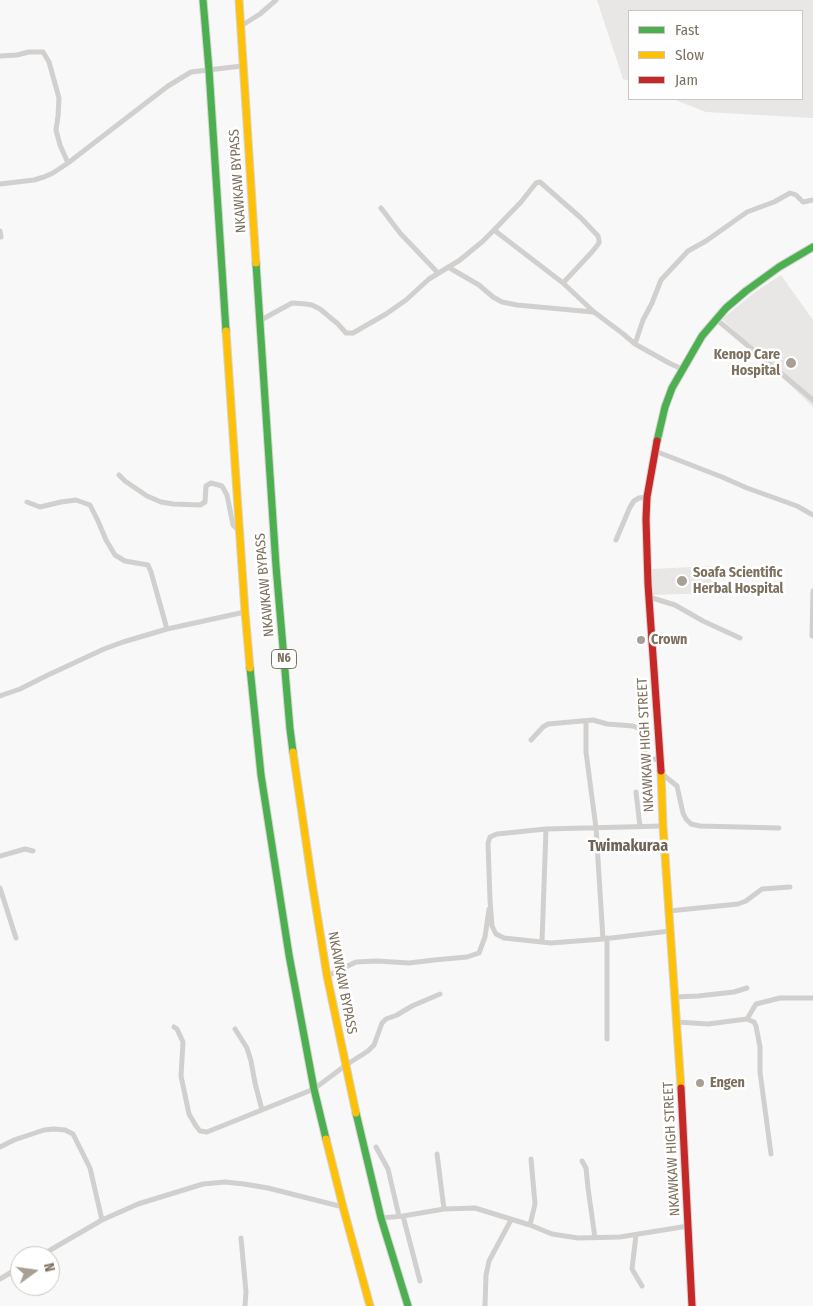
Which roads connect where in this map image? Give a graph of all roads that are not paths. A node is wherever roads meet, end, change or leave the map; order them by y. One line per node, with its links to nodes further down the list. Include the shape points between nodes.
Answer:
1 (203, 0): 7 (main road, NKAWKAW BYPASS)
2 (239, 0): 4 (main road, NKAWKAW BYPASS / N6)
3 (276, 0): 4 (street)
4 (241, 26): 6 (main road, NKAWKAW BYPASS / N6)
5 (0, 56): 8 (street, via 43,52 59,98 56,130)
6 (242, 66): 7 (street); 19 (main road, NKAWKAW BYPASS / N6)
7 (209, 70): 8 (street, via 184,75); 28 (main road, NKAWKAW BYPASS)
8 (68, 163): 9 (street, via 44,177)
9 (0, 184)
10 (813, 200): 20 (street, via 803,202 790,194 755,208 688,251 661,280)
11 (381, 208): 15 (street)
12 (494, 230): 14 (street); 16 (street); 16 (street, via 540,182 581,218 600,240)
13 (813, 247): 18 (main road, NKAWKAW HIGH STREET, via 761,280)
14 (448, 267): 15 (street); 17 (street, via 502,302)
15 (438, 273): 19 (street, via 406,300 353,333 346,332 320,310 306,304 292,304)
16 (563, 283): 17 (street)
17 (594, 312): 20 (street)
18 (716, 319): 21 (main road, NKAWKAW HIGH STREET); 22 (street)
19 (260, 320): 57 (main road, NKAWKAW BYPASS / N6, via 290,728)
20 (635, 344): 21 (street)
21 (682, 369): 23 (main road, NKAWKAW HIGH STREET, via 665,407)
22 (813, 400)
23 (655, 451): 25 (main road, NKAWKAW HIGH STREET); 27 (street)
24 (119, 475): 28 (street, via 147,496 172,504 200,505 205,502 206,486 211,483 222,486 233,525)
25 (647, 497): 29 (street, via 634,501); 31 (main road, NKAWKAW HIGH STREET)
26 (27, 502): 33 (street, via 40,507 76,500 90,505 115,555 125,561 148,565)
27 (813, 515)
28 (240, 532): 32 (main road, NKAWKAW BYPASS)
29 (616, 540)
30 (813, 591): 34 (street)
31 (649, 597): 35 (street, via 675,605); 39 (main road, NKAWKAW HIGH STREET)
32 (245, 612): 33 (street); 68 (main road, NKAWKAW BYPASS, via 261,775)
33 (168, 629): 36 (street, via 104,649)
34 (812, 636)
35 (740, 638)
36 (0, 696)
37 (586, 720): 38 (street, via 546,725); 39 (street, via 643,730 647,758); 44 (street, via 586,752)
38 (532, 740)
39 (660, 760): 40 (main road, NKAWKAW HIGH STREET)
40 (661, 773): 42 (main road, NKAWKAW HIGH STREET); 45 (street, via 677,786 684,814 691,824)
41 (636, 792): 43 (street)
42 (663, 826): 43 (street); 52 (main road, NKAWKAW HIGH STREET)
43 (640, 827): 44 (street)
44 (596, 828): 46 (street); 55 (street)
45 (779, 828)
46 (546, 830): 51 (street, via 490,837); 56 (street)
47 (33, 850): 48 (street, via 25,848)
48 (0, 856)
49 (790, 887): 52 (street, via 762,890 738,904)
50 (0, 888): 54 (street)
51 (490, 900): 56 (street, via 492,926 496,934 504,938); 57 (street, via 485,937 479,953 409,963 356,962)
52 (669, 911): 53 (main road, NKAWKAW HIGH STREET)
53 (670, 931): 55 (street); 60 (main road, NKAWKAW HIGH STREET)
54 (16, 938)
55 (605, 938): 56 (street); 66 (street)
56 (542, 942)
57 (327, 976): 67 (main road, NKAWKAW BYPASS / N6)
58 (747, 988): 60 (street)
59 (440, 994): 67 (street, via 382,1022 374,1045)
60 (674, 997): 63 (main road, NKAWKAW HIGH STREET)
61 (813, 998): 62 (street, via 780,998 756,1004)
62 (747, 1019): 63 (street, via 708,1024); 73 (street, via 754,1022 759,1037 760,1072)
63 (677, 1022): 83 (main road, NKAWKAW HIGH STREET)
64 (174, 1027): 69 (street, via 183,1042 181,1076 189,1114 200,1131 207,1132)
65 (235, 1029): 69 (street, via 251,1061)
66 (607, 1039)
67 (346, 1065): 68 (street); 79 (main road, NKAWKAW BYPASS / N6)
68 (314, 1089): 69 (street); 76 (main road, NKAWKAW BYPASS)
69 (262, 1110)
70 (0, 1147): 80 (street, via 44,1130 65,1130 73,1134 90,1168)
71 (376, 1147): 78 (street, via 388,1169)
72 (437, 1154): 77 (street)
73 (771, 1154)
74 (531, 1158): 82 (street, via 535,1204)
75 (582, 1161): 86 (street, via 586,1168)
76 (343, 1207): 80 (street, via 268,1188 225,1182 189,1187); 91 (main road, NKAWKAW BYPASS)
77 (444, 1208): 78 (street); 81 (street, via 475,1208)
78 (401, 1216): 79 (street); 88 (street)
79 (381, 1218): 92 (main road, NKAWKAW BYPASS / N6)
80 (102, 1220): 87 (street)
81 (511, 1220): 82 (street); 93 (street, via 489,1261)
82 (530, 1225): 86 (street, via 566,1237)
83 (688, 1226): 84 (street); 94 (main road, NKAWKAW HIGH STREET)
84 (636, 1235): 86 (street); 89 (street, via 632,1269)
85 (241, 1238): 90 (street)
86 (594, 1238)
87 (57, 1246)
88 (420, 1281)
89 (642, 1286)
90 (245, 1306)
91 (370, 1306)
92 (408, 1306)
93 (485, 1306)
94 (692, 1306)

